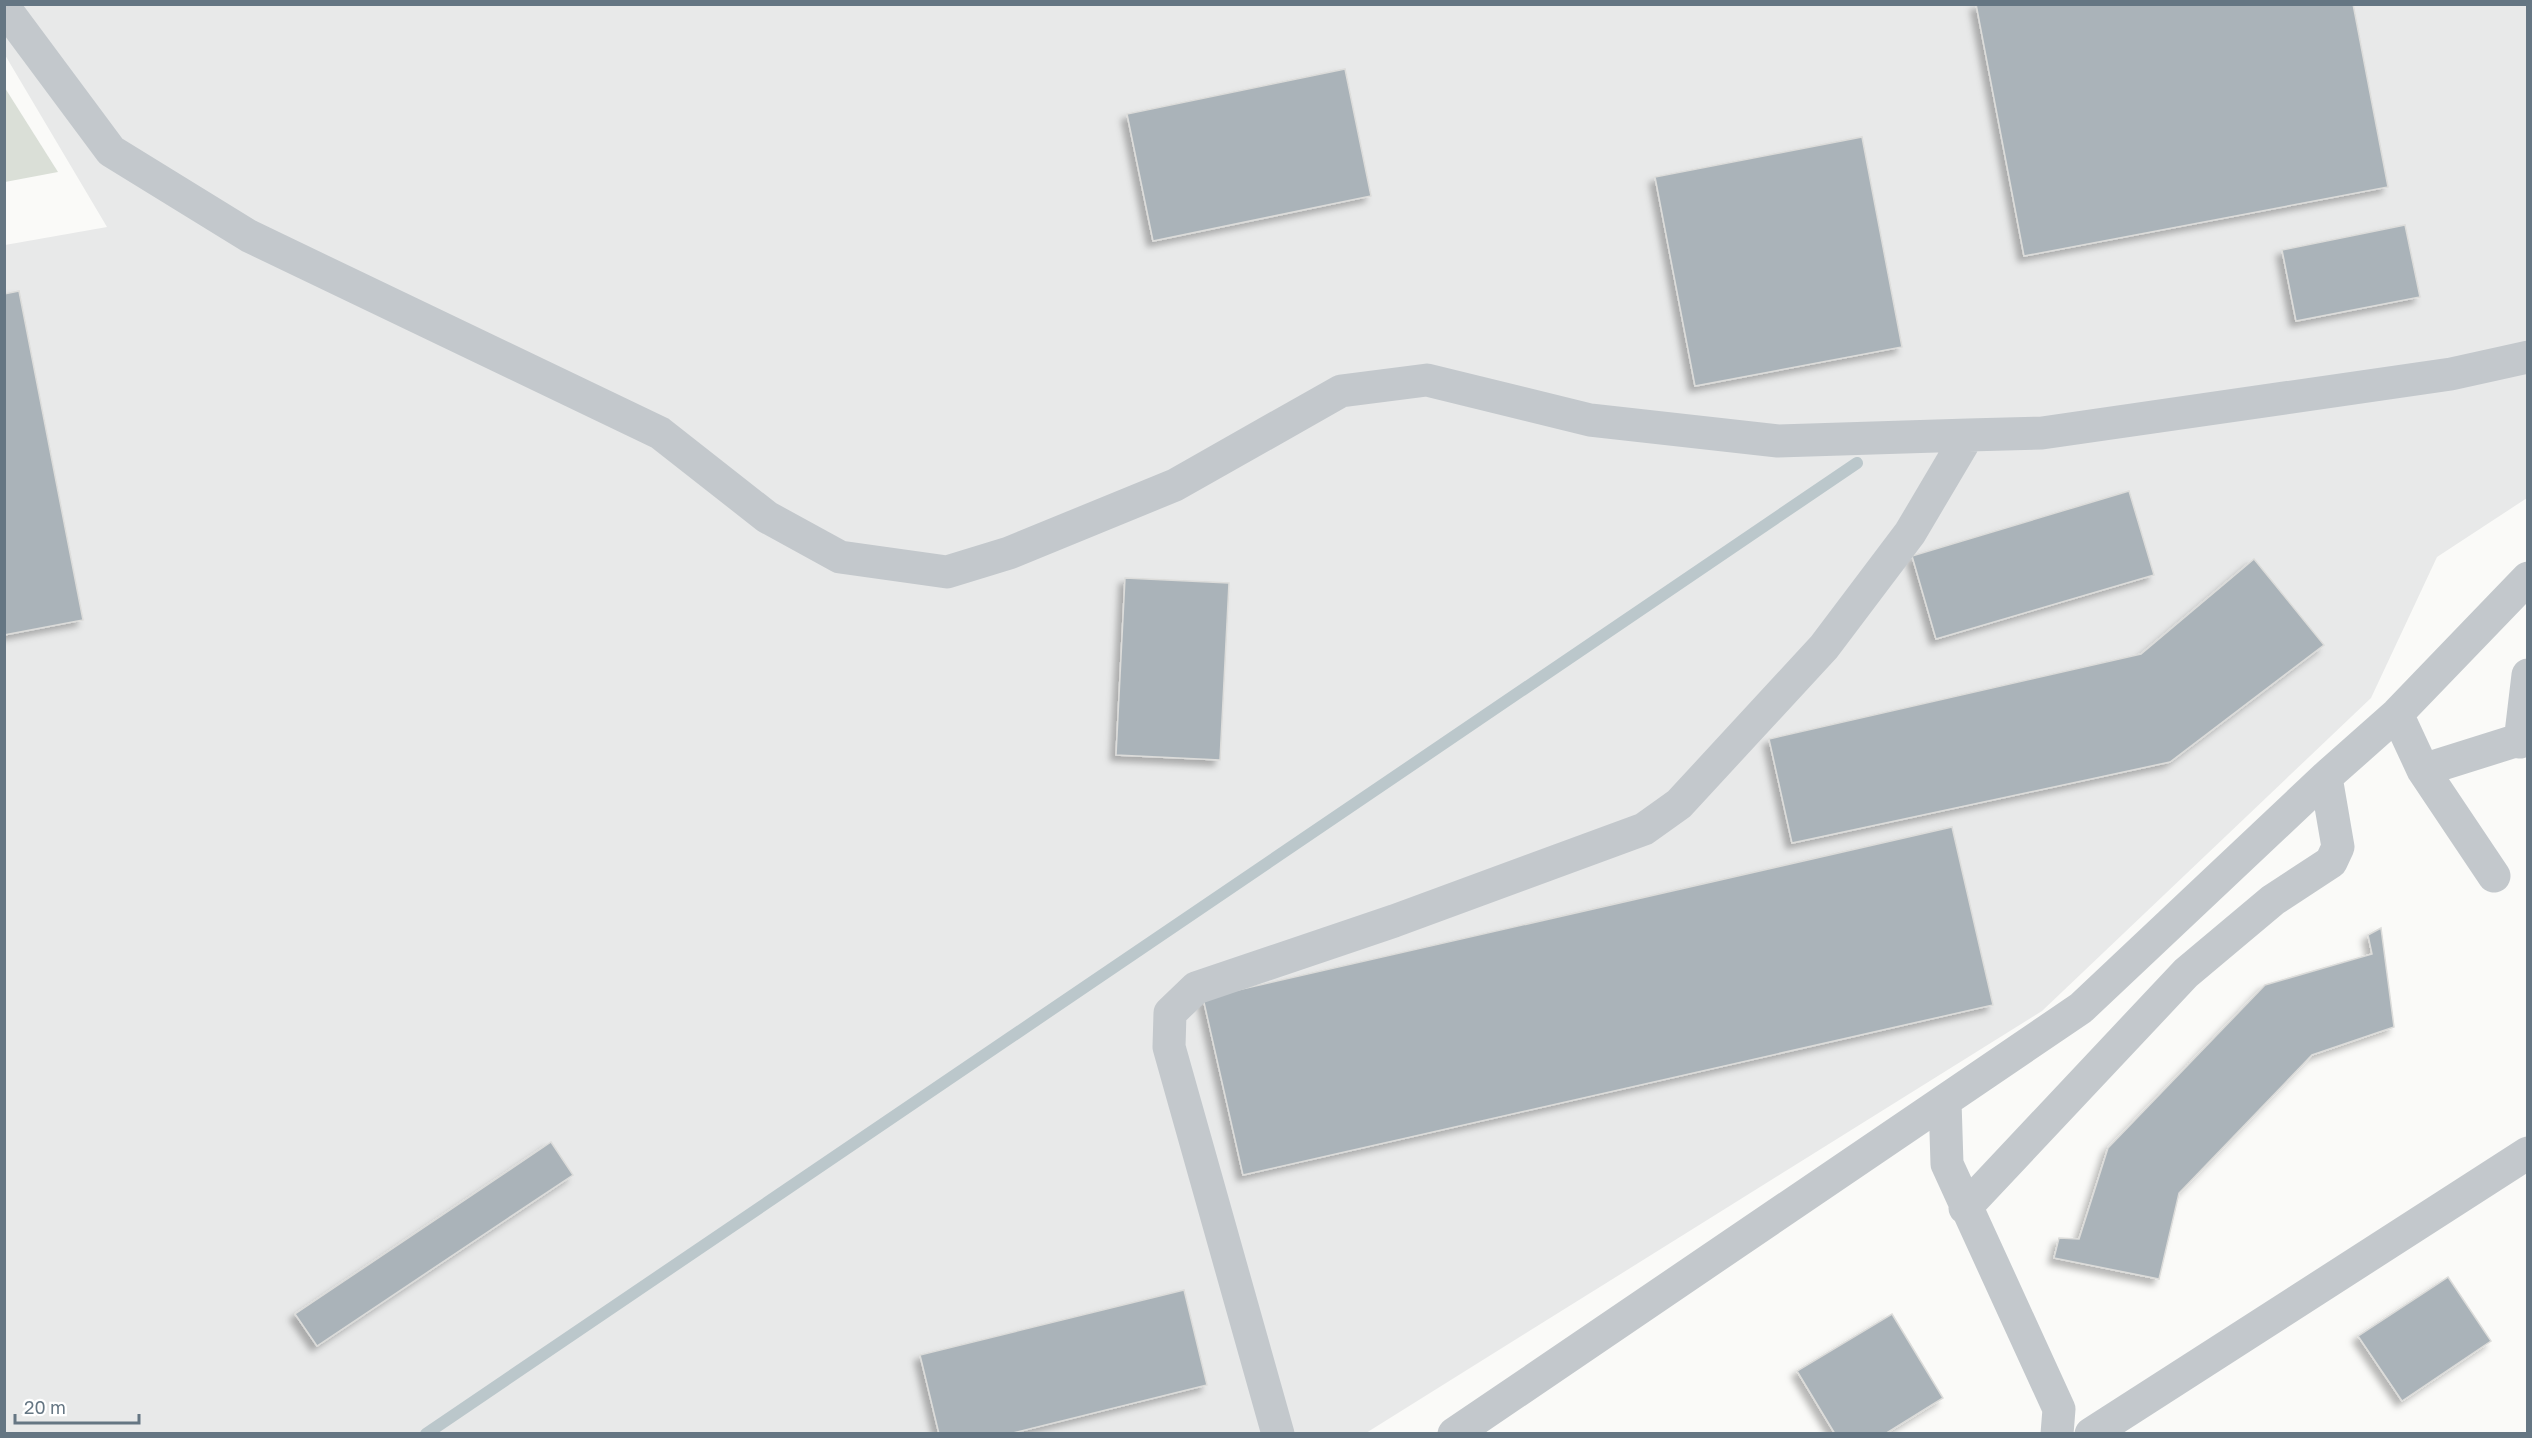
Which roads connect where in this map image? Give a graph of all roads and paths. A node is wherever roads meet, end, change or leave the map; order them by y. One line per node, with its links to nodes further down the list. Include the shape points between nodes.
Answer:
1 (4, 7): 3 (street, via 111,151 249,236 660,433 767,517 840,557 947,572 1009,553 1175,485 1341,391 1427,380 1590,420 1778,441)
2 (2528, 357): 3 (street, via 2451,374 2042,433)
3 (1968, 435): 14 (street, via 1910,533 1824,647 1679,804 1644,829 1394,921 1196,988 1170,1013 1169,1047)
4 (2528, 578): 6 (street)
5 (2528, 675): 7 (street)
6 (2397, 714): 8 (street); 9 (street)
7 (2524, 740): 8 (street)
8 (2423, 770): 10 (street)
9 (2326, 777): 11 (street, via 2081,1008); 13 (street, via 2338,847 2331,862 2273,900 2186,973)
10 (2494, 876)
11 (1945, 1101): 13 (street, via 1947,1164); 15 (street)
12 (2528, 1153): 17 (street)
13 (1965, 1208): 16 (street, via 2059,1409)
14 (1278, 1434)
15 (1454, 1434)
16 (2057, 1434)
17 (2091, 1434)

